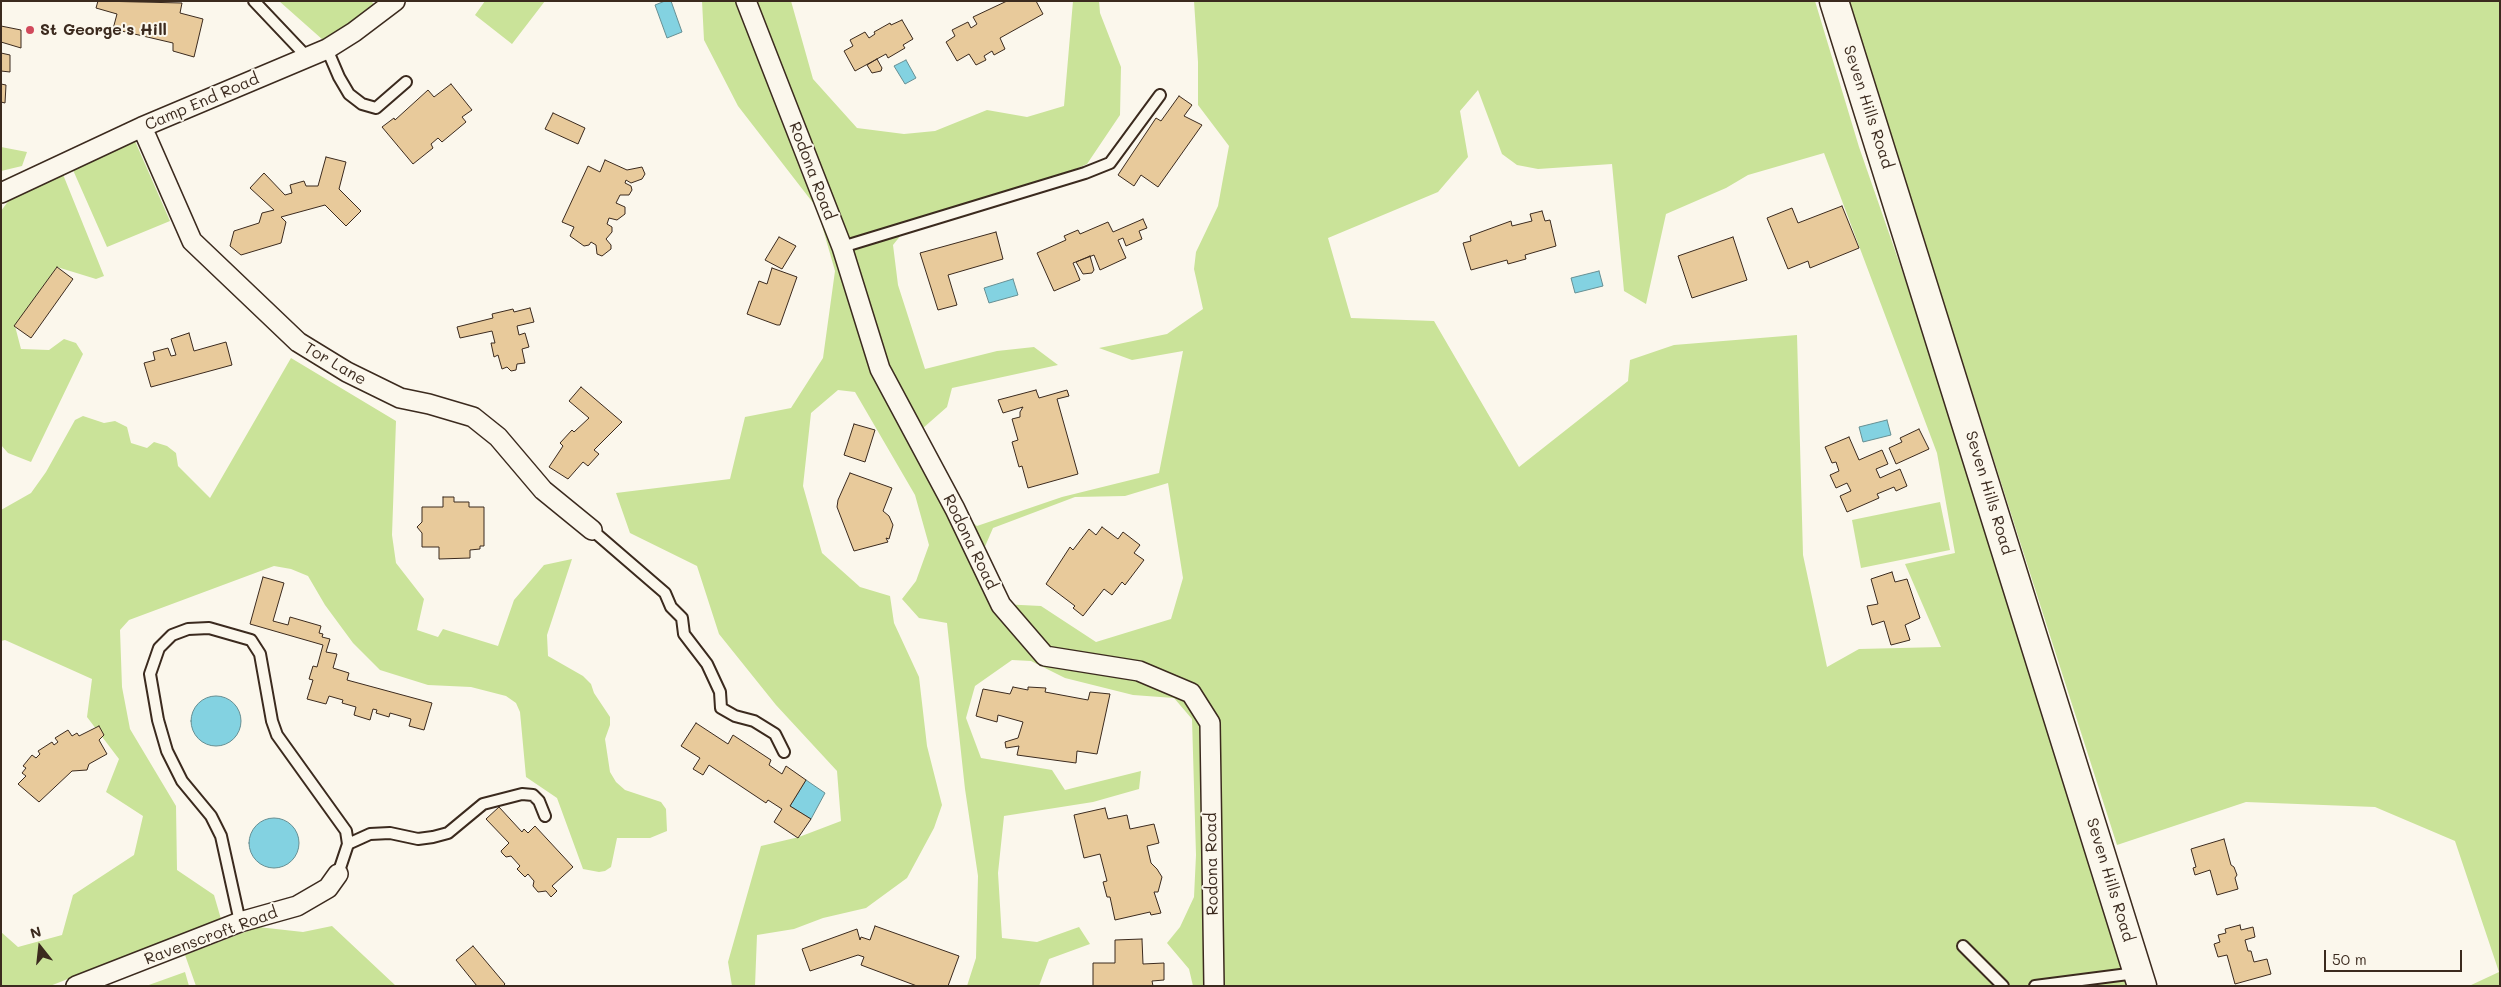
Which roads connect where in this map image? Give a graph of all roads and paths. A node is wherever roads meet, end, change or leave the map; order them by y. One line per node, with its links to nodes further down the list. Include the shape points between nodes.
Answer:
1 (254, 1): 6 (lane)
2 (395, 1): 5 (street, Camp End Road)
3 (746, 1): 11 (street, Rodona Road)
4 (1834, 1): 19 (main road, Seven Hills Road)
5 (327, 49): 6 (street, Camp End Road); 7 (lane, via 349,94 362,104 376,108)
6 (308, 58): 9 (street, Camp End Road)
7 (406, 82)
8 (1160, 95): 11 (lane, via 1110,163)
9 (142, 127): 10 (street, Camp End Road); 12 (street, Tor Lane, via 192,241 298,342 347,372 400,398 473,417 498,437 543,490)
10 (2, 191)
11 (842, 247): 21 (street, Rodona Road, via 880,369 959,517 1001,605 1045,656 1139,671 1191,693 1210,723)
12 (592, 530): 13 (lane, via 665,593 682,618 684,634 708,664 720,692 721,708 754,721 775,734)
13 (784, 752)
14 (546, 816): 15 (lane, via 533,795 522,794 483,804 448,833 418,839 370,834)
15 (348, 844): 16 (lane); 17 (lane, via 346,831 277,735 260,654 251,640 209,628 188,629 172,635 159,648 150,674 158,720 167,751 182,782 211,816 222,836)
16 (338, 874): 17 (street, Ravenscroft Road, via 328,888 297,906)
17 (240, 922): 20 (street, Ravenscroft Road)
18 (1962, 946): 22 (lane)
19 (2140, 979): 23 (lane)
20 (76, 986)
21 (1214, 986)
22 (2003, 986)
23 (2035, 986)

